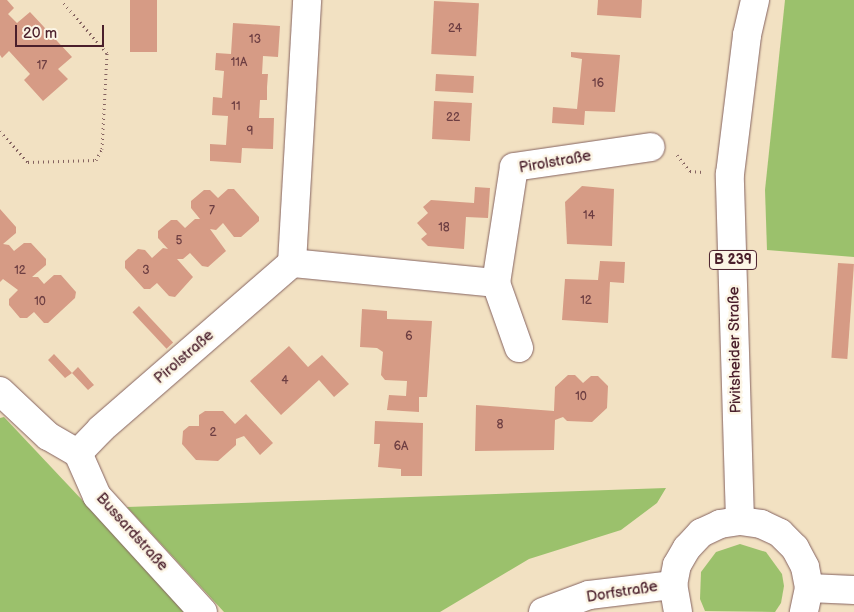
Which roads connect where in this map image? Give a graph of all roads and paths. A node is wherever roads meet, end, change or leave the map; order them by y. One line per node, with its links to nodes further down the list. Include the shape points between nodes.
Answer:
1 (61, 0): 4 (path, via 106,53 102,149 96,160 28,162)
2 (307, 0): 7 (street)
3 (755, 0): 6 (street, Pivitsheider Straße / B 239, via 747,35)
4 (0, 131)
5 (651, 147): 6 (path, via 675,151 690,171); 8 (street, Pirolstraße, via 514,167)
6 (730, 174): 12 (street, Pivitsheider Straße / B 239)
7 (292, 263): 8 (street); 11 (street, Pirolstraße, via 101,429)
8 (496, 283): 9 (street, Pirolstraße)
9 (519, 348)
10 (0, 391): 11 (street, via 48,436)
11 (78, 453): 16 (street, Bussardstraße, via 97,496)
12 (740, 521): 13 (street, via 720,524 696,538 677,565); 15 (street, via 761,524 780,533 795,548 805,567)
13 (673, 585): 17 (street, Dorfstraße, via 589,595); 18 (street)
14 (854, 590): 15 (street)
15 (806, 600)
16 (203, 612)
17 (543, 612)
18 (678, 612)

